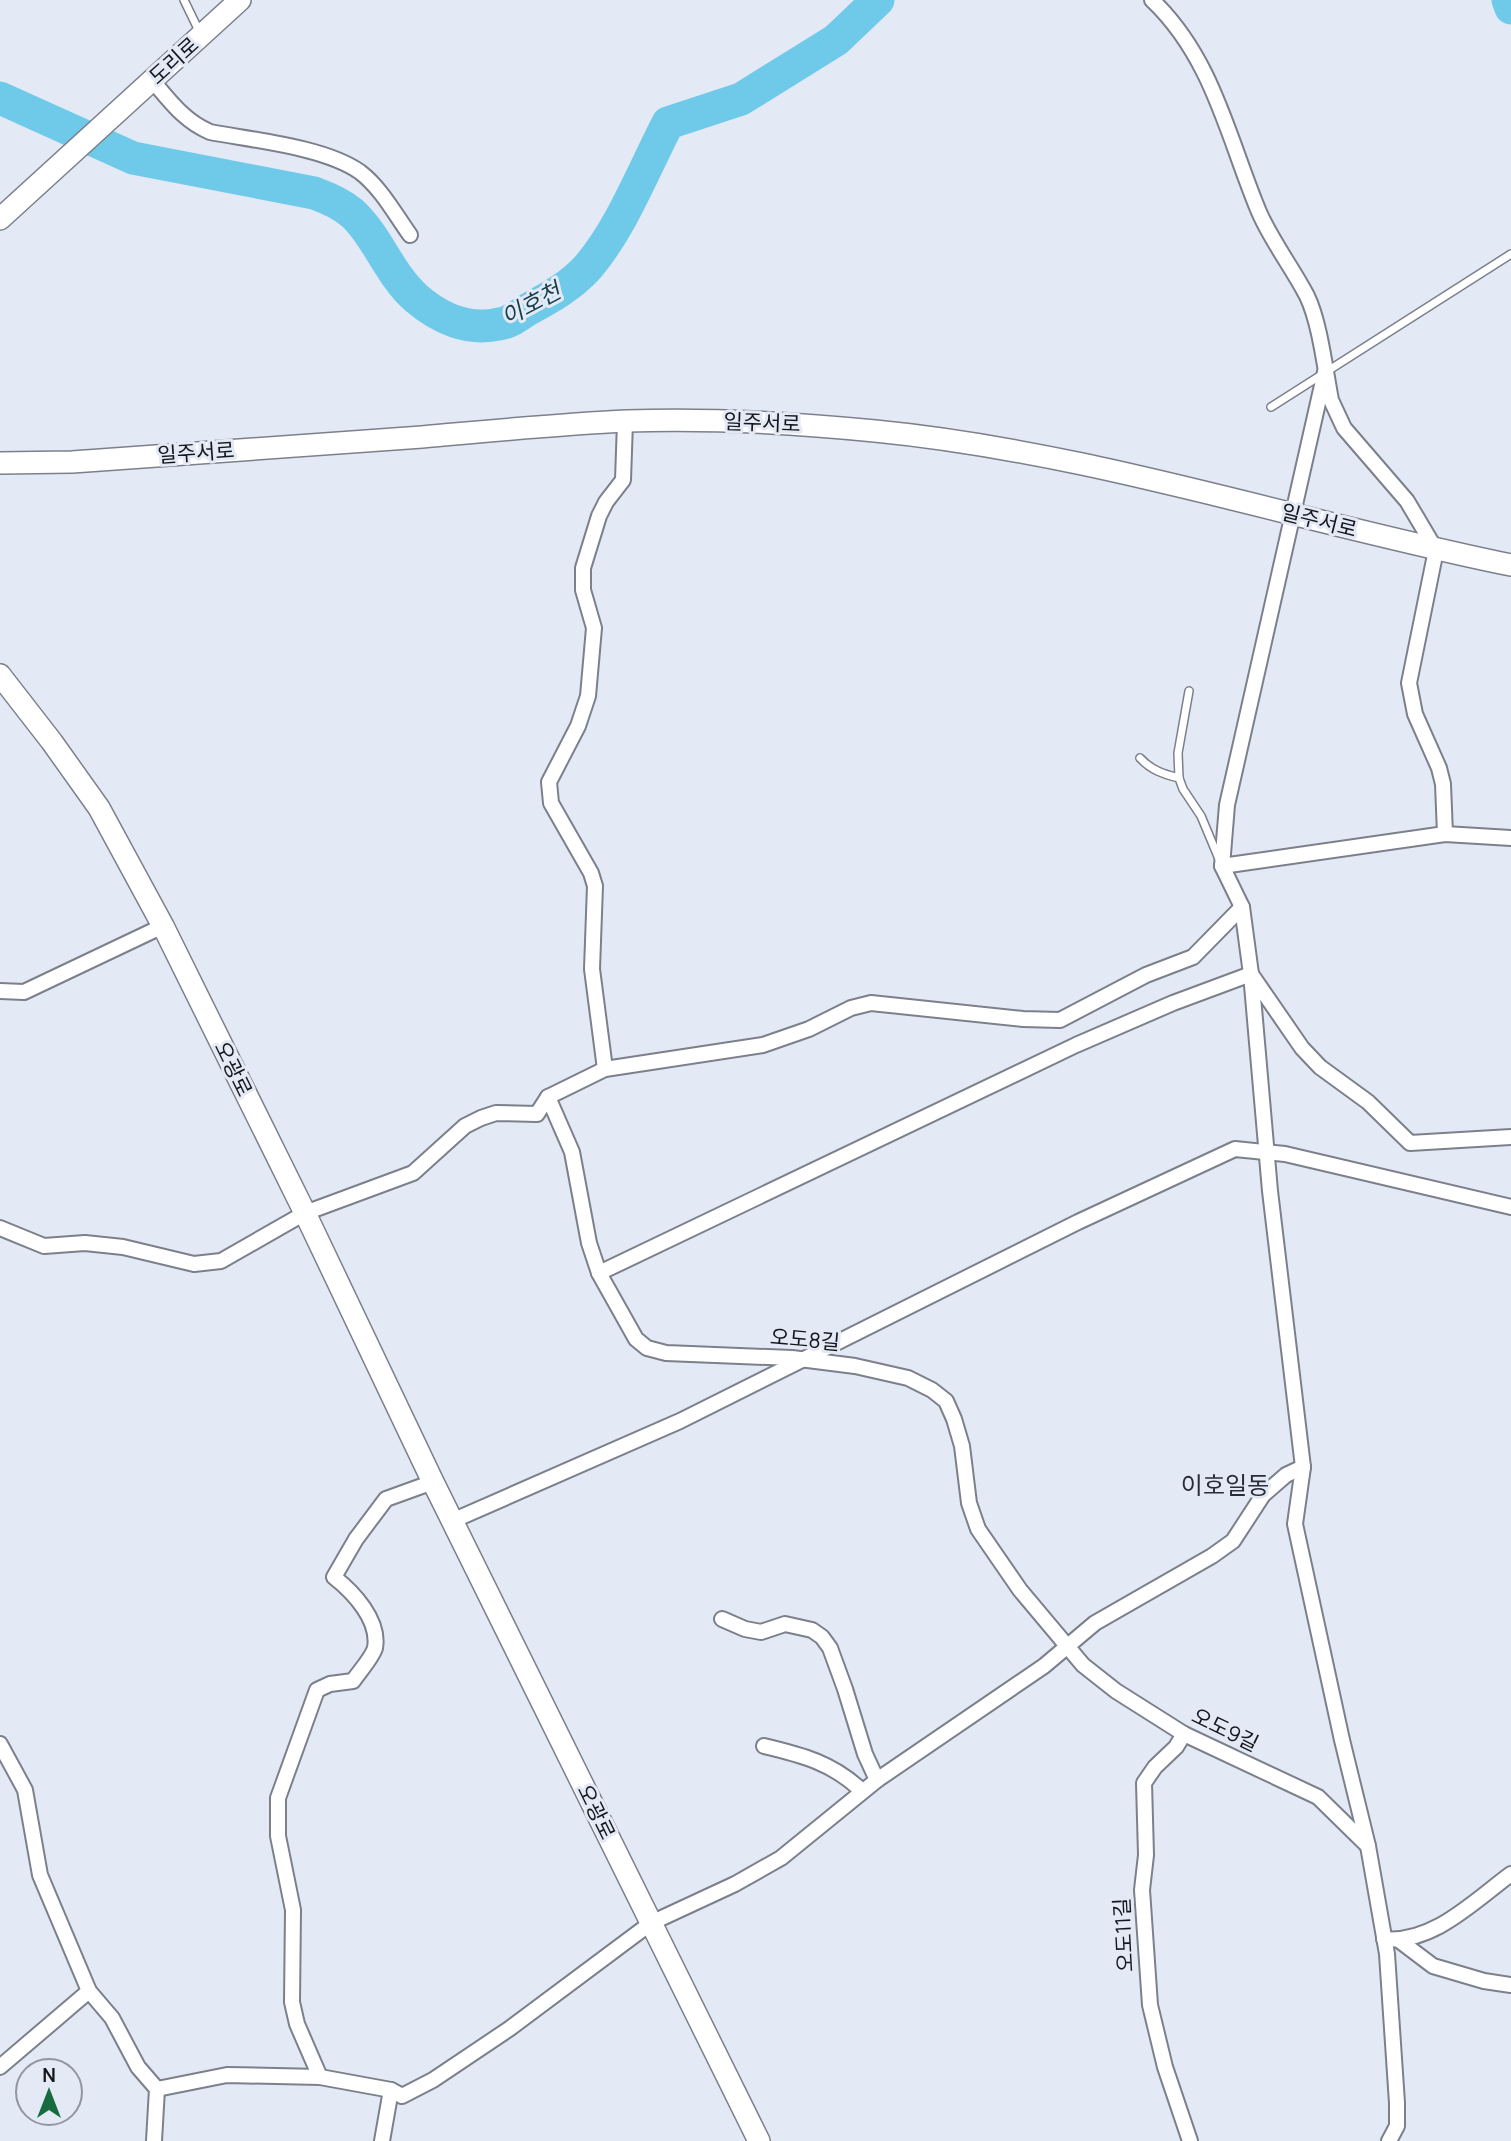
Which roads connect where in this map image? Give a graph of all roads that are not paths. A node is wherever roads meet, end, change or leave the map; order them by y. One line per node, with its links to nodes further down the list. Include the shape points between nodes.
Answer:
1 (184, 0): 4 (lane)
2 (240, 0): 4 (main road, 도리로)
3 (1152, 0): 9 (street, via 1188,42 1216,95 1264,223 1308,298)
4 (202, 37): 5 (main road, 도리로)
5 (152, 80): 6 (main road, 도리로); 7 (street, via 198,127 347,164 372,183)
6 (0, 219)
7 (410, 235)
8 (1511, 254): 9 (lane)
9 (1325, 372): 10 (lane); 13 (street); 14 (street, via 1344,428 1407,501)
10 (1271, 407)
11 (625, 422): 12 (main road, 일주서로, via 72,462); 13 (main road, 일주서로, via 747,422 929,437 1127,474); 27 (street, via 623,480 599,516 583,568 583,590 594,628 589,696 549,782 551,803 595,886 592,969)
12 (0, 463)
13 (1293, 515): 14 (main road, 일주서로); 22 (street, via 1227,805)
14 (1436, 550): 15 (main road, 일주서로); 20 (street, via 1409,683 1415,714 1443,784)
15 (1511, 565)
16 (0, 675): 24 (main road, 오광로, via 99,808)
17 (1189, 691): 19 (lane, via 1178,753)
18 (1140, 758): 19 (lane, via 1162,774)
19 (1179, 778): 22 (lane)
20 (1445, 834): 21 (street); 22 (street)
21 (1511, 838)
22 (1222, 866): 23 (street)
23 (1242, 907): 25 (street); 27 (street, via 1193,957 1146,975 1060,1020 871,1003 763,1045)
24 (163, 926): 26 (street, via 24,992); 32 (main road, 오광로)
25 (1251, 974): 29 (street, via 1301,1048 1410,1143); 30 (street); 34 (street, via 1076,1045)
26 (0, 991)
27 (605, 1069): 28 (street)
28 (548, 1097): 32 (street, via 537,1114 496,1113 481,1118 413,1173); 34 (street, 오도8길, via 572,1152)
29 (1511, 1137)
30 (1267, 1152): 31 (street); 35 (street, via 1235,1149); 36 (street)
31 (1511, 1207)
32 (305, 1213): 33 (street, via 221,1261 194,1264 122,1247 85,1243 44,1246); 37 (main road, 오광로)
33 (0, 1228)
34 (599, 1273): 35 (street, 오도8길, via 636,1339 647,1348 666,1353)
35 (800, 1359): 38 (street, via 680,1421); 40 (street, 오도8길, via 908,1378 946,1401 962,1446 969,1503 978,1529 1020,1590)
36 (1303, 1467): 40 (street, via 1263,1495 1233,1541 1095,1623); 46 (street, via 1295,1524)
37 (433, 1482): 38 (main road, 오광로); 54 (street, via 386,1499 334,1577 365,1611 374,1632 374,1649 353,1681 317,1690 278,1798 278,1836 293,1910 292,2003)
38 (452, 1521): 48 (main road, 오광로)
39 (722, 1619): 44 (street, via 761,1632 785,1625 813,1630 822,1637 830,1648)
40 (1068, 1645): 41 (street, 오도9길, via 1083,1665 1116,1691); 44 (street)
41 (1184, 1734): 46 (street, 오도9길, via 1318,1797); 60 (street, 오도11길, via 1144,1783 1142,1890 1150,2005)
42 (0, 1744): 52 (street, via 25,1790 40,1875)
43 (764, 1746): 45 (street, via 798,1754 844,1774)
44 (877, 1780): 45 (street)
45 (862, 1791): 48 (street, via 781,1858)
46 (1368, 1846): 49 (street)
47 (1511, 1874): 50 (street, via 1436,1929)
48 (651, 1923): 56 (street, via 433,2080 402,2096); 59 (main road, 오광로)
49 (1384, 1939): 50 (street); 61 (street, via 1397,2103 1397,2126)
50 (1400, 1941): 51 (street, via 1433,1966)
51 (1511, 1985)
52 (89, 1991): 53 (street); 55 (street, via 112,2018 138,2067)
53 (0, 2067)
54 (320, 2077): 55 (street, via 227,2075); 56 (street)
55 (157, 2089): 57 (street)
56 (391, 2090): 58 (street)
57 (154, 2141)
58 (382, 2141)
59 (759, 2141)
60 (1190, 2141)
61 (1389, 2141)

